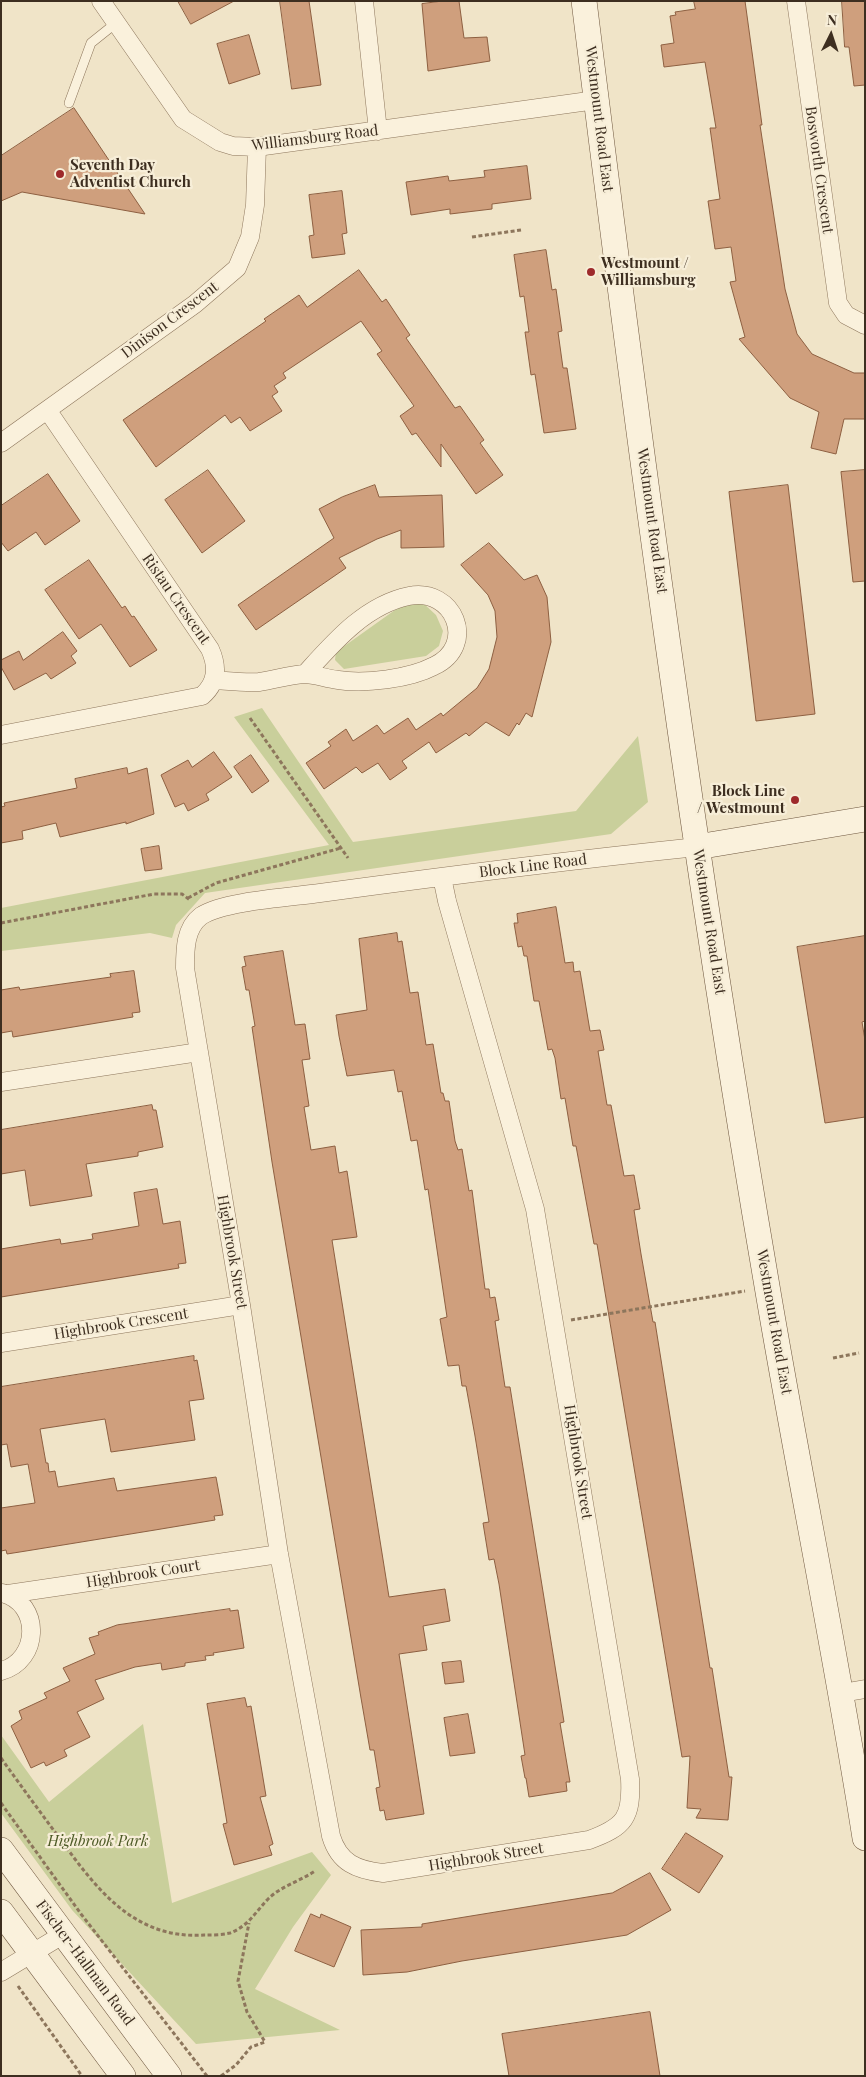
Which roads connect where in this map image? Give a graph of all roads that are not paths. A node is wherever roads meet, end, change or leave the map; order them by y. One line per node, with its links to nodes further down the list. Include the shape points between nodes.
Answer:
1 (101, 1): 5 (street, Williamsburg Road)
2 (364, 1): 8 (street)
3 (584, 1): 6 (main road, Westmount Road East)
4 (796, 1): 10 (street, Bosworth Crescent, via 838,303 846,315)
5 (116, 23): 7 (lane, via 91,42); 9 (street, Williamsburg Road, via 183,119 211,138 227,144)
6 (596, 100): 8 (street, Williamsburg Road); 17 (main road, Westmount Road East)
7 (69, 103)
8 (378, 131): 9 (street, Williamsburg Road)
9 (258, 147): 11 (street, Dinison Crescent, via 250,238 237,268 195,304)
10 (865, 325)
11 (48, 411): 12 (street, Dinison Crescent); 14 (street, Ristau Crescent, via 210,649 216,671)
12 (1, 443)
13 (305, 674): 13 (street, via 369,681 433,667 447,659 456,647 457,622 444,604 432,596 410,596 369,613 338,637); 14 (street, via 257,682)
14 (214, 680): 15 (street, via 202,696 189,700)
15 (1, 735)
16 (865, 819): 17 (main road, Block Line Road)
17 (696, 847): 18 (street, Block Line Road); 27 (main road, Westmount Road East, via 767,1287)
18 (442, 876): 19 (street, Block Line Road); 24 (street, Highbrook Street, via 535,1208 630,1779 631,1802 619,1826 589,1840 383,1873 364,1871 347,1862 335,1850 331,1836)
19 (200, 910): 20 (street, Highbrook Street, via 185,941 185,968)
20 (198, 1052): 21 (street); 22 (street, Highbrook Street)
21 (1, 1082)
22 (241, 1305): 23 (street, Highbrook Crescent); 24 (street, Highbrook Street)
23 (1, 1343)
24 (279, 1554): 25 (street, Highbrook Court)
25 (4, 1593): 26 (street, Highbrook Court, via 20,1603 29,1614 32,1637 19,1662)
26 (1, 1671)
27 (854, 1691): 28 (main road, Westmount Road East)
28 (865, 1838)
29 (1, 1850): 31 (main road, Fischer-Hallman Road)
30 (1, 1912): 32 (main road)
31 (64, 1934): 32 (street); 35 (main road, Fischer-Hallman Road)
32 (32, 1953): 33 (street); 34 (main road)
33 (1, 1972)
34 (124, 2076)
35 (169, 2076)

